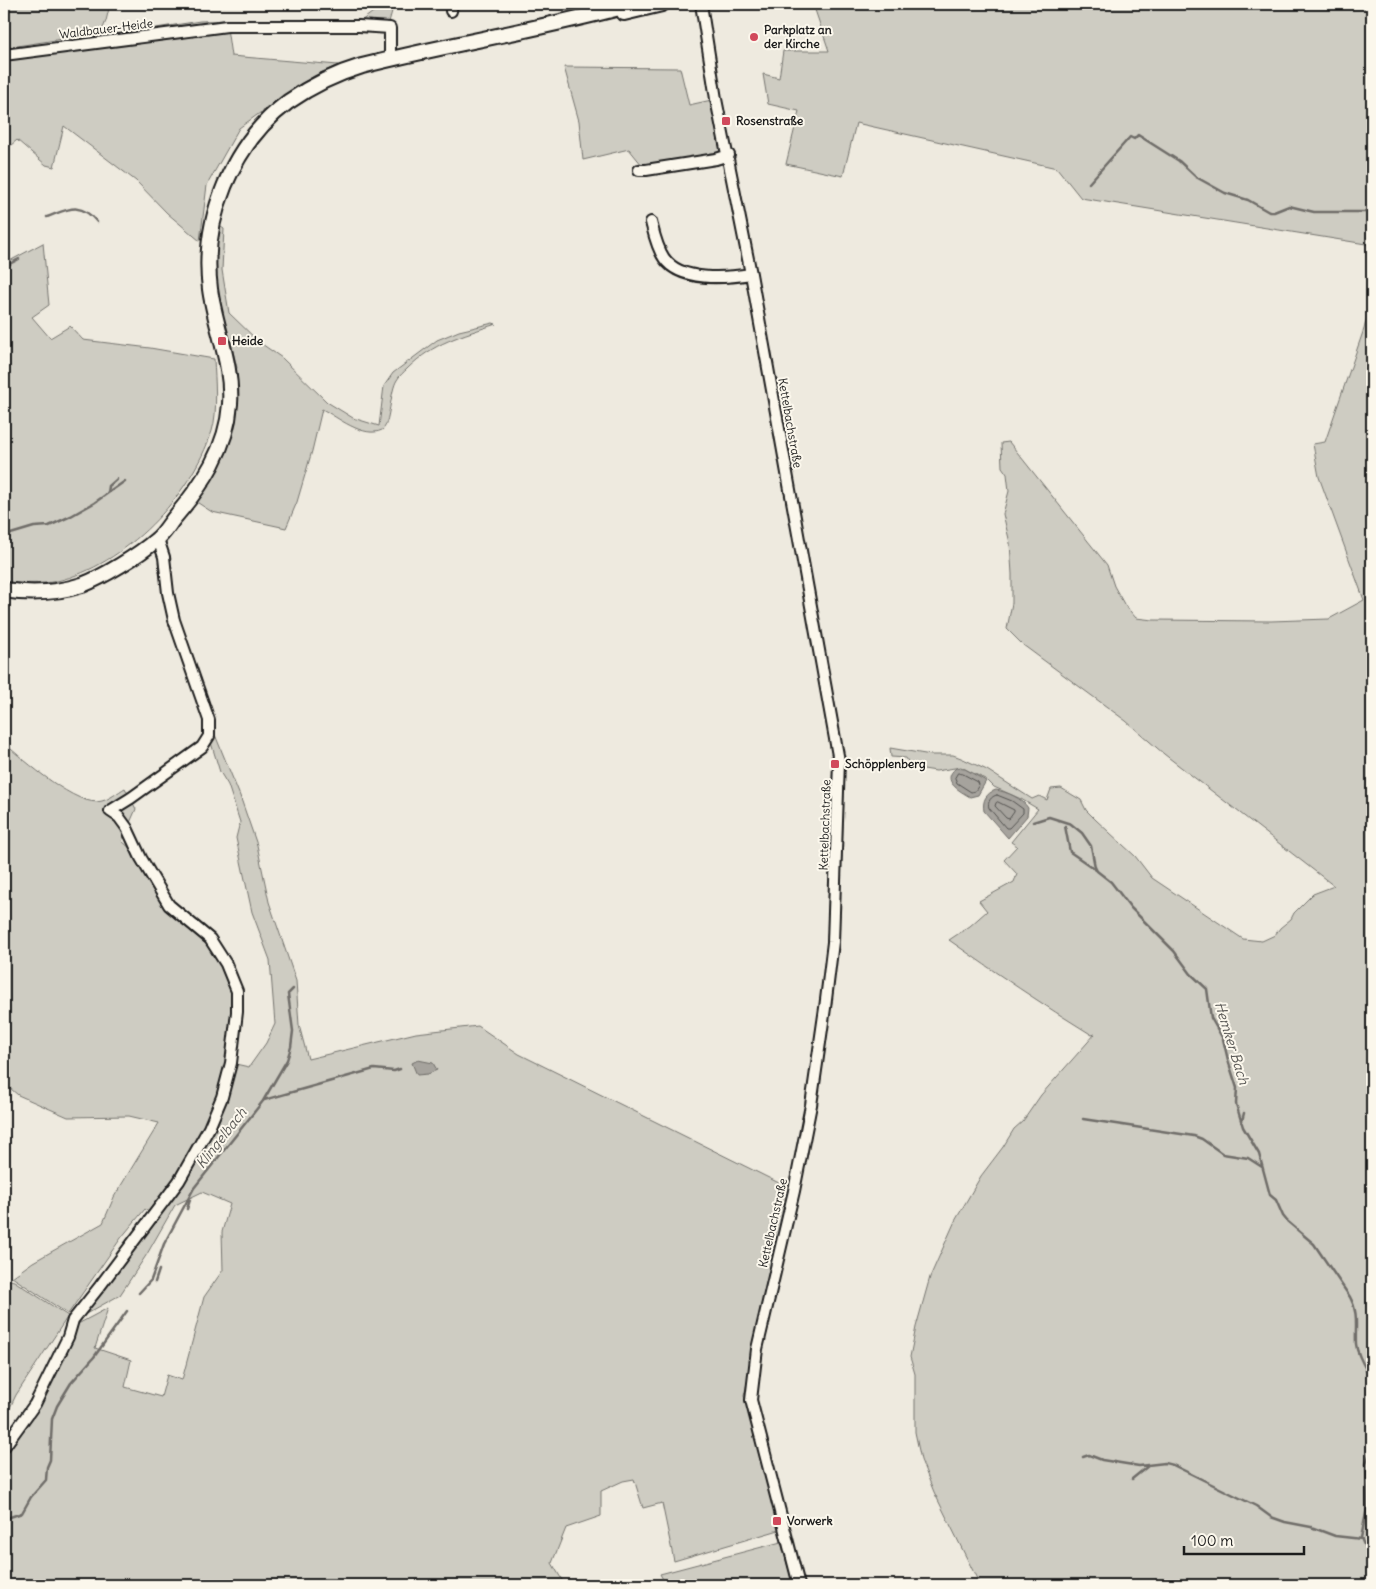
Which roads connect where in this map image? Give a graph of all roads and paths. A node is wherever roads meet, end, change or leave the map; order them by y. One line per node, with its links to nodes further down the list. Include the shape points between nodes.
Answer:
1 (633, 4): 4 (main road)
2 (662, 4): 4 (main road, via 601,20)
3 (701, 4): 7 (street, Kettelbachstraße)
4 (518, 32): 6 (main road)
5 (4, 55): 6 (street, Waldbauer-Heide, via 227,26 360,26 390,28)
6 (390, 59): 11 (main road, via 340,73 286,104 254,136 232,170 214,218 209,259 210,289 230,385 229,417 218,454 209,471)
7 (729, 156): 8 (street); 10 (street, Kettelbachstraße)
8 (638, 170)
9 (651, 222): 10 (street, via 664,259 675,270 710,277)
10 (751, 274): 14 (street, Kettelbachstraße, via 839,761 833,942 825,1008 811,1105 757,1349 751,1400)
11 (158, 539): 12 (main road, via 130,560 82,585 27,593); 13 (street, via 174,620 209,720 209,736 202,747 110,811 127,828 169,904 210,939 226,964 237,991 238,1012 231,1063 209,1128 179,1181 73,1320 68,1337 34,1404)
12 (4, 590)
13 (4, 1448)
14 (799, 1585)

